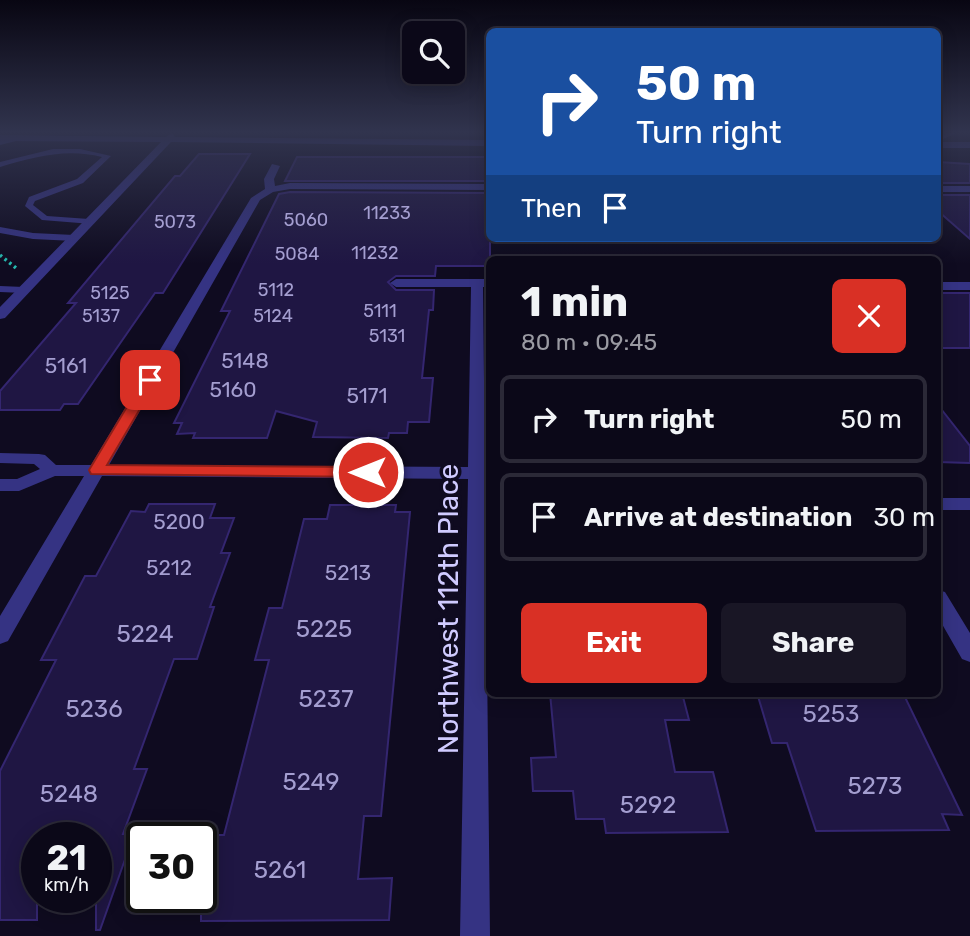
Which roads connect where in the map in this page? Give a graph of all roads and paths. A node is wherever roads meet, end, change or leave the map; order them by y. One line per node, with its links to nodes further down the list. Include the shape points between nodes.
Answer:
1 (85, 177): 8 (lane, via 32,199 29,206 45,218)
2 (133, 177): 8 (street)
3 (270, 177): 7 (street)
4 (486, 187): 7 (street, via 290,186)
5 (941, 189): 6 (street)
6 (970, 189)
7 (270, 190): 21 (street, via 256,198)
8 (89, 222): 10 (street)
9 (0, 230): 10 (lane)
10 (74, 238): 18 (street)
11 (0, 255): 12 (path)
12 (19, 271)
13 (396, 283): 14 (street)
14 (483, 283): 23 (street, Northwest 112th Place)
15 (941, 286): 16 (street)
16 (970, 286)
17 (0, 289): 18 (lane)
18 (24, 289): 19 (street)
19 (0, 315)
20 (0, 458): 22 (street, via 39,459)
21 (97, 470): 22 (street); 23 (street); 28 (street)
22 (52, 471): 24 (street, via 19,485)
23 (476, 473): 30 (street, Northwest 112th Place)
24 (0, 485)
25 (941, 504): 26 (street)
26 (970, 504)
27 (941, 603): 29 (street)
28 (0, 635)
29 (970, 653)
30 (475, 936)

